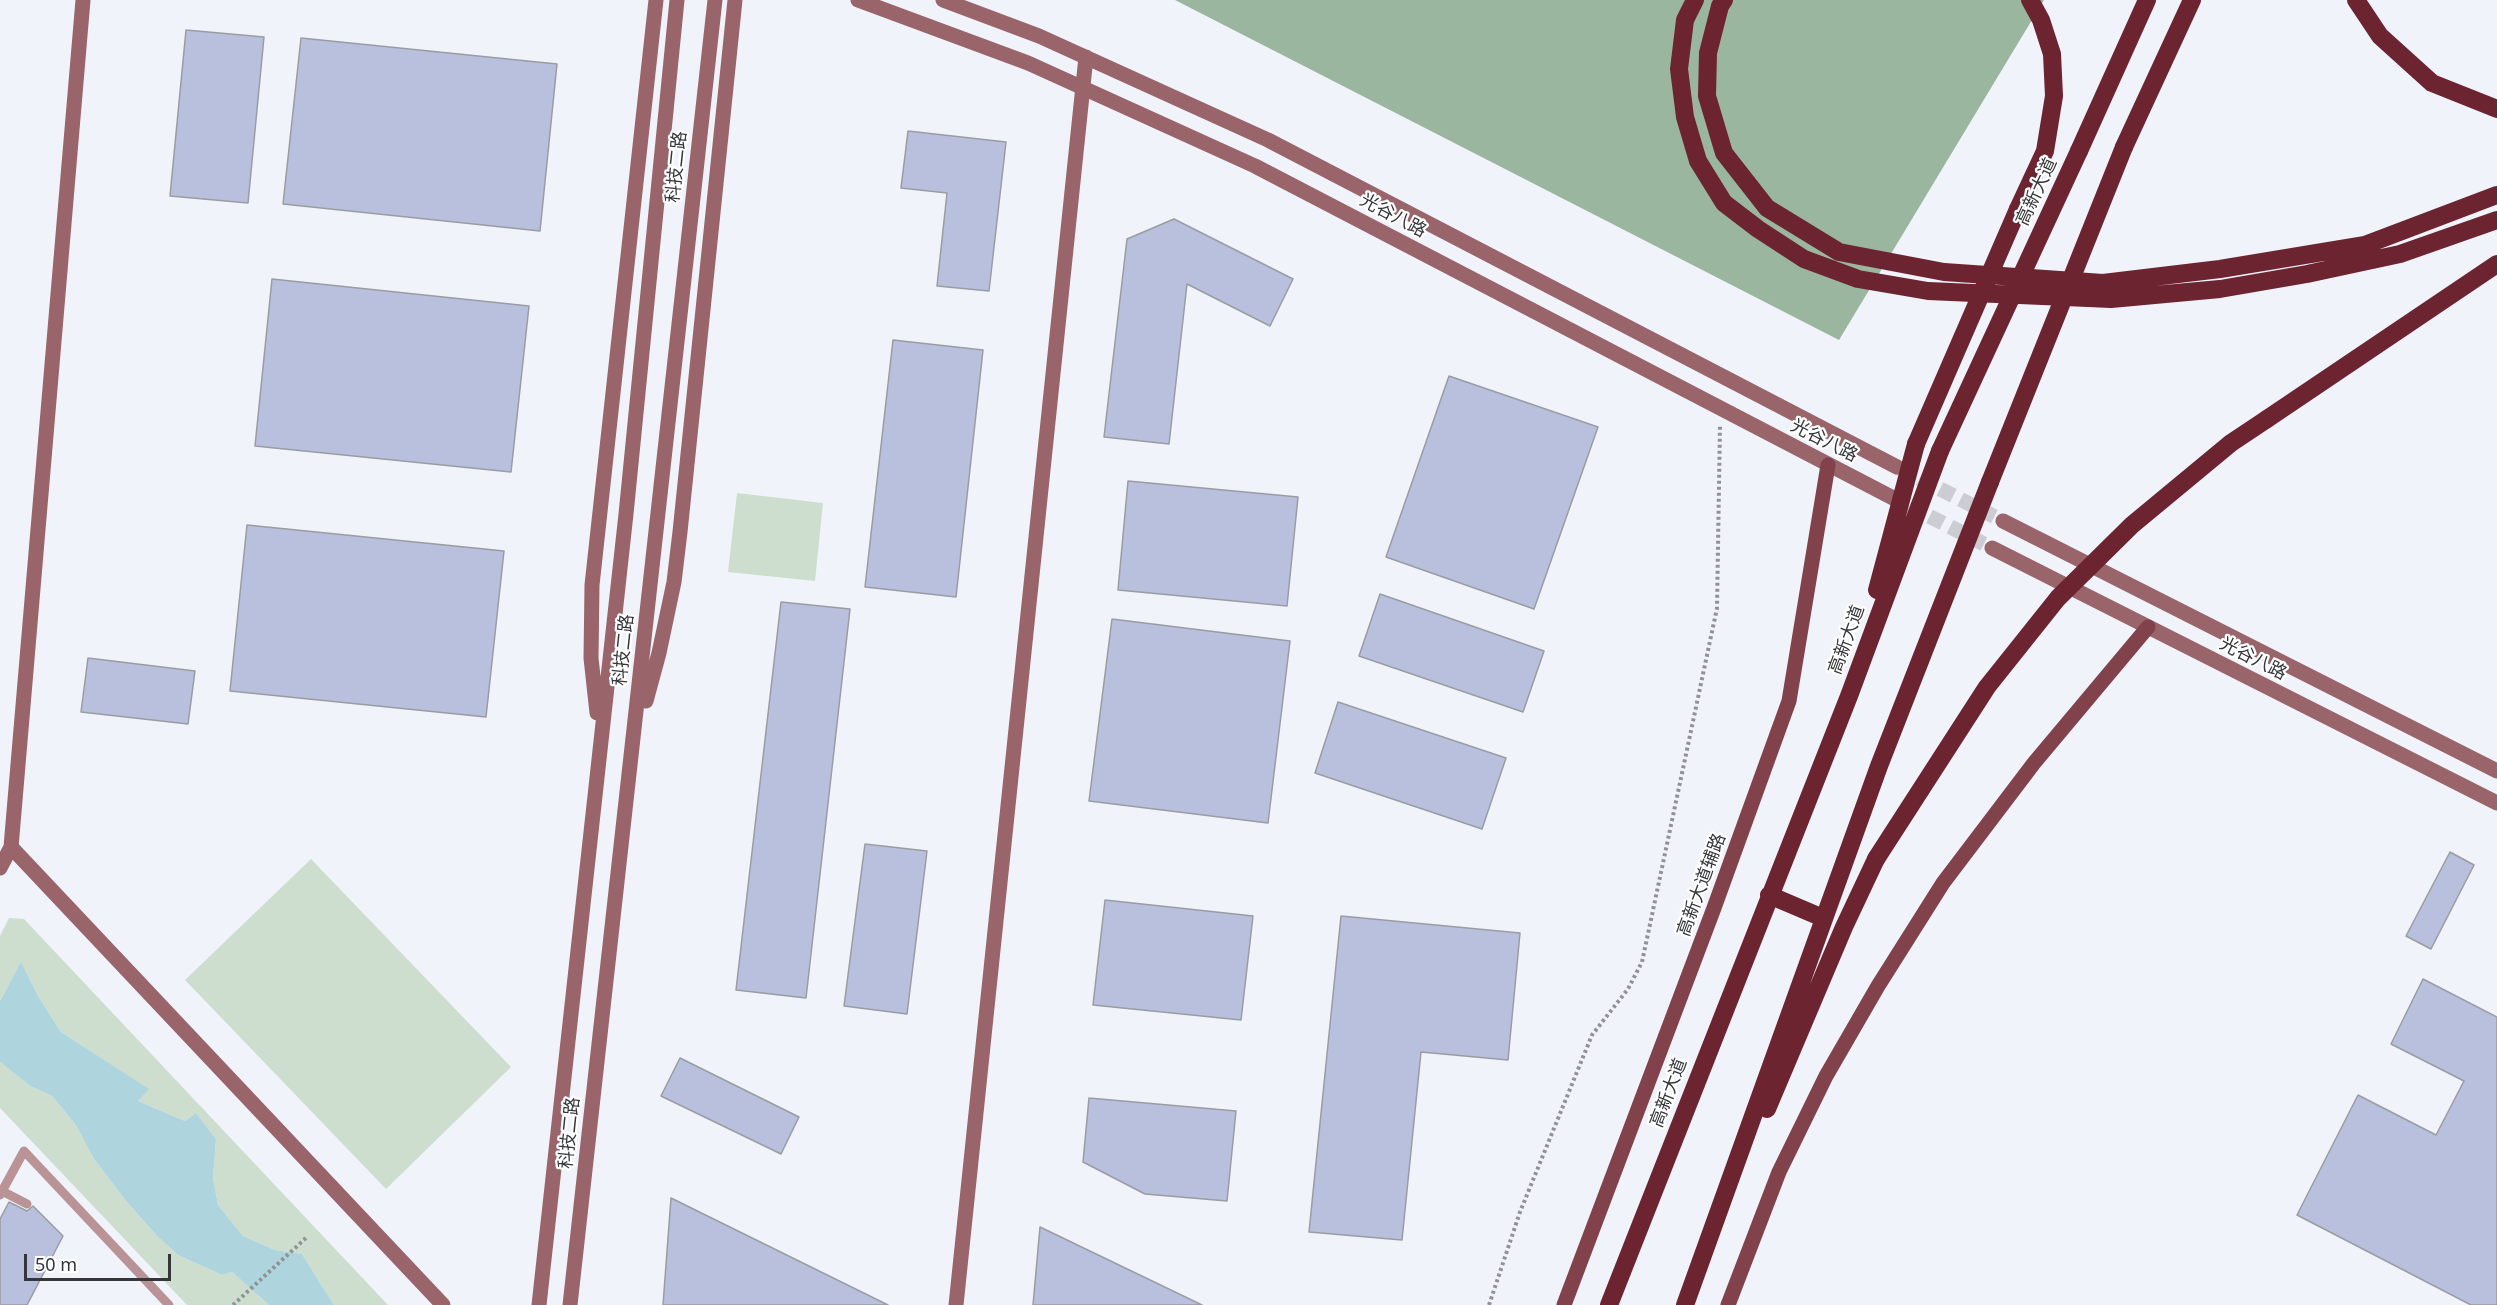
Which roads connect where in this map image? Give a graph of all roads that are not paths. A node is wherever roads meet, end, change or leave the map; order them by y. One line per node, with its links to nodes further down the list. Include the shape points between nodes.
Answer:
1 (83, 0): 31 (street)
2 (656, 0): 27 (street, via 592,585 591,658)
3 (678, 0): 27 (street, 科技二路)
4 (715, 0): 28 (street, 科技二路)
5 (735, 0): 28 (street, via 674,582)
6 (858, 0): 15 (street, 光谷八路, via 1028,63)
7 (943, 0): 14 (street, 光谷八路)
8 (1695, 0): 18 (highway, via 1685,20 1679,69 1685,117 1698,161 1724,203 1758,230 1804,259 1858,279 1928,291 2111,299 2220,289 2400,254)
9 (1724, 0): 17 (highway, via 1708,52 1707,96 1724,153 1767,208 1839,252 1944,272 2103,283 2365,245)
10 (2030, 0): 26 (highway, bridge, via 2052,54 2054,96 2045,151 1916,444)
11 (2147, 0): 26 (highway, 高新大道, bridge, via 1940,451)
12 (2192, 0): 34 (highway, bridge, via 2124,147 1883,755)
13 (2356, 0): 16 (highway, via 2380,36 2432,83)
14 (1086, 57): 15 (street); 21 (street, 光谷八路, via 1268,140)
15 (1083, 88): 20 (street, 光谷八路, via 1255,166); 41 (street)
16 (2497, 109)
17 (2497, 195)
18 (2497, 220)
19 (2497, 264): 44 (highway, bridge, via 2231,443 2132,525 2058,598 1987,687 1876,860)
20 (1828, 465): 22 (street, 光谷八路); 42 (main road, 高新大道辅路, via 1790,701)
21 (1897, 467)
22 (1895, 499)
23 (2003, 521): 29 (street, 光谷八路)
24 (1992, 548): 25 (street, 光谷八路)
25 (2148, 627): 30 (street, 光谷八路); 45 (main road, via 2034,763 1943,883 1878,986 1826,1076 1779,1172)
26 (1849, 696): 33 (highway, 高新大道)
27 (600, 739): 39 (street, 科技二路)
28 (634, 741): 40 (street, 科技二路)
29 (2497, 771)
30 (2497, 803)
31 (11, 847): 32 (street); 38 (street)
32 (0, 868)
33 (1769, 895): 34 (highway); 43 (highway, 高新大道)
34 (1823, 918): 44 (highway)
35 (1, 1193): 36 (lane); 37 (lane, via 24,1151)
36 (27, 1204)
37 (169, 1305)
38 (443, 1305)
39 (539, 1305)
40 (570, 1305)
41 (956, 1305)
42 (1564, 1305)
43 (1609, 1305)
44 (1685, 1305)
45 (1728, 1305)

